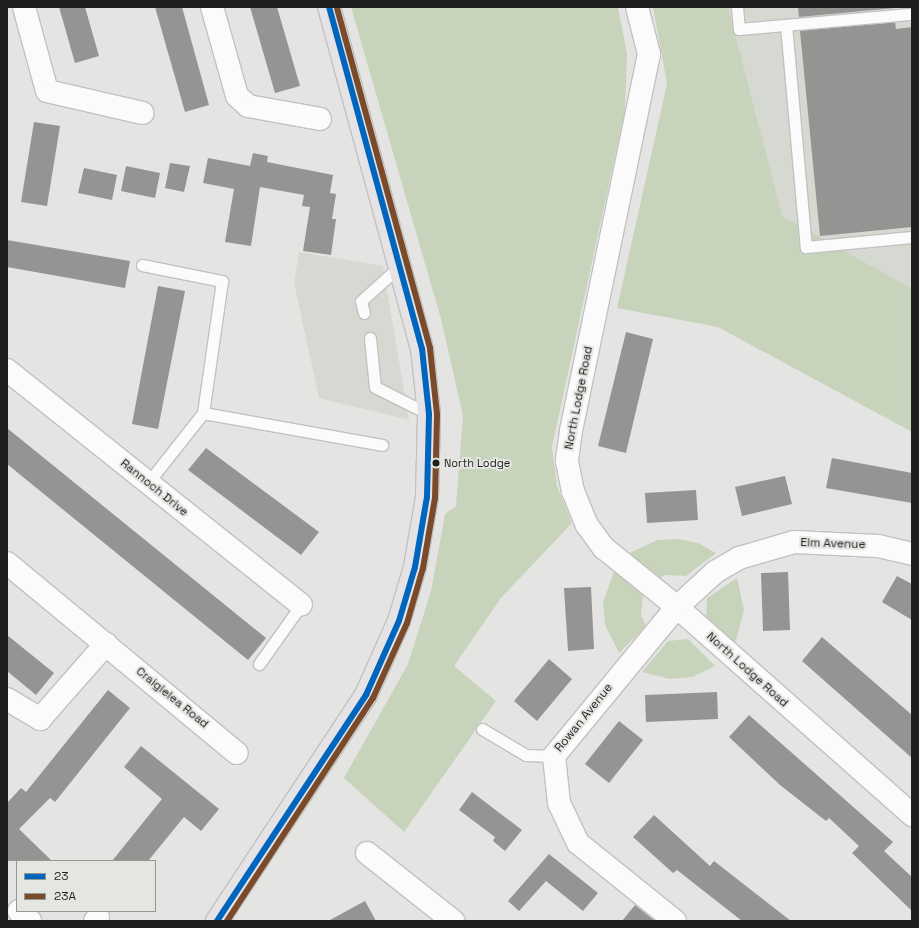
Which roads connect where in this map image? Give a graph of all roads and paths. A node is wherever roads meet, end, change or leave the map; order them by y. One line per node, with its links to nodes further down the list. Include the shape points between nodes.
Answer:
1 (24, 7): 8 (street, via 48,91)
2 (212, 7): 9 (street, via 237,96 248,106)
3 (328, 7): 11 (main road)
4 (637, 7): 23 (street, North Lodge Road, via 649,54 567,461 573,491 587,526 604,548)
5 (737, 7): 7 (lane, via 739,29)
6 (912, 14): 7 (lane)
7 (786, 25): 10 (lane, via 806,247)
8 (142, 113)
9 (320, 119)
10 (912, 237)
11 (402, 264): 13 (lane, via 361,301); 17 (main road, via 422,348)
12 (142, 265): 16 (lane, via 222,281)
13 (364, 313)
14 (370, 338): 17 (lane, via 375,387)
15 (7, 370): 19 (street, Rannoch Drive)
16 (203, 413): 18 (lane); 19 (lane)
17 (429, 414): 36 (main road, via 427,497 415,567 382,660 335,745)
18 (382, 445)
19 (147, 484): 22 (street, Rannoch Drive)
20 (912, 554): 23 (street, Elm Avenue, via 878,546 794,542 739,558 715,572)
21 (7, 564): 24 (street, Craigielea Road)
22 (301, 605): 25 (lane)
23 (676, 607): 29 (street, Rowan Avenue); 30 (street, North Lodge Road)
24 (106, 644): 26 (street, via 40,719); 28 (street, Craigielea Road)
25 (259, 664)
26 (7, 699)
27 (482, 729): 29 (lane, via 526,755)
28 (237, 753)
29 (554, 756): 38 (street, Rowan Avenue, via 559,803 578,843)
30 (912, 815)
31 (367, 854): 37 (street)
32 (7, 900): 33 (street)
33 (16, 908)
34 (20, 912): 35 (street)
35 (30, 921)
36 (216, 921)
37 (453, 921)
38 (675, 921)

